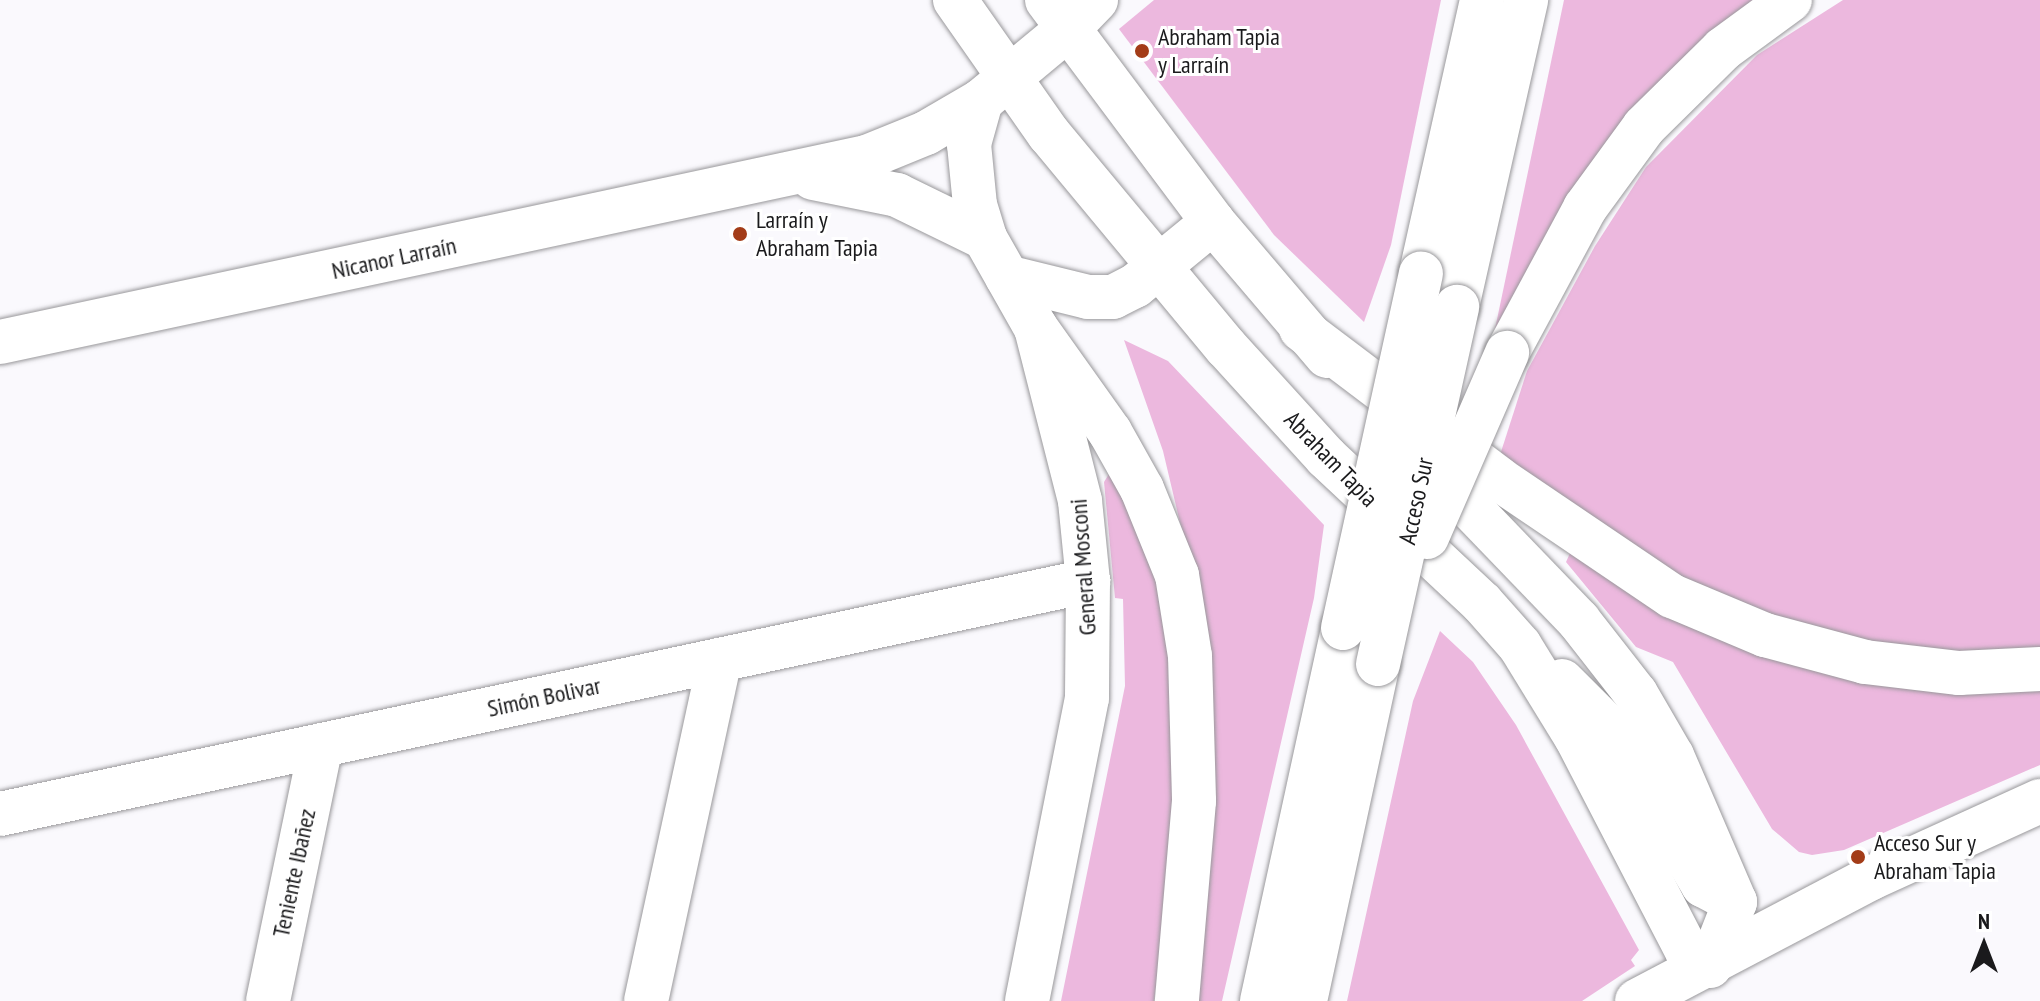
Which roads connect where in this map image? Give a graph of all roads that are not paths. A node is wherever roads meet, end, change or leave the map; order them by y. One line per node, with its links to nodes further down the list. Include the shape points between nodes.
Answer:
1 (955, 0): 6 (main road, Abraham Tapia)
2 (1482, 0): 30 (main road, Acceso Sur, bridge)
3 (1526, 0): 16 (main road, Acceso Sur, bridge)
4 (1790, 0): 16 (main road, bridge, via 1723,49 1644,127 1585,208 1507,353)
5 (1070, 9): 6 (main road, Nicanor Larraín); 8 (main road)
6 (995, 90): 7 (main road, Nicanor Larraín, via 897,146); 9 (main road, General Mosconi, via 969,144); 10 (main road, Abraham Tapia, via 1049,134)
7 (787, 174): 9 (main road, Nicanor Larraín, via 897,195); 14 (main road, Nicanor Larraín)
8 (1213, 222): 10 (main road); 13 (main road)
9 (985, 238): 11 (main road, General Mosconi)
10 (1162, 266): 11 (main road, via 1113,297 1088,297); 17 (main road, Abraham Tapia, via 1296,427)
11 (1007, 277): 12 (main road, General Mosconi)
12 (1036, 328): 15 (main road, General Mosconi, via 1080,501); 29 (main road, via 1110,432 1142,489 1177,575 1190,656 1194,801)
13 (1301, 329): 19 (main road, via 1522,496 1672,596 1765,635 1865,662 1959,673); 23 (main road, via 1500,541 1549,585 1636,694 1672,756)
14 (0, 342)
15 (1088, 581): 18 (main road, Simón Bolivar); 28 (main road, General Mosconi, via 1087,698)
16 (1384, 644): 31 (main road, Acceso Sur)
17 (1520, 646): 23 (main road, via 1610,729 1684,861 1703,885); 25 (main road, Abraham Tapia, via 1597,774 1687,951)
18 (720, 660): 20 (main road, Simón Bolivar); 27 (main road)
19 (2040, 669)
20 (321, 745): 22 (main road, Simón Bolivar); 26 (main road, Teniente Ibañez)
21 (2040, 801): 24 (main road, via 1871,878)
22 (0, 814)
23 (1735, 902): 24 (main road); 25 (main road)
24 (1812, 912): 25 (main road)
25 (1716, 984): 32 (main road)
26 (268, 1001)
27 (646, 1001)
28 (1027, 1001)
29 (1177, 1001)
30 (1262, 1001)
31 (1305, 1001)
32 (1637, 1001)

